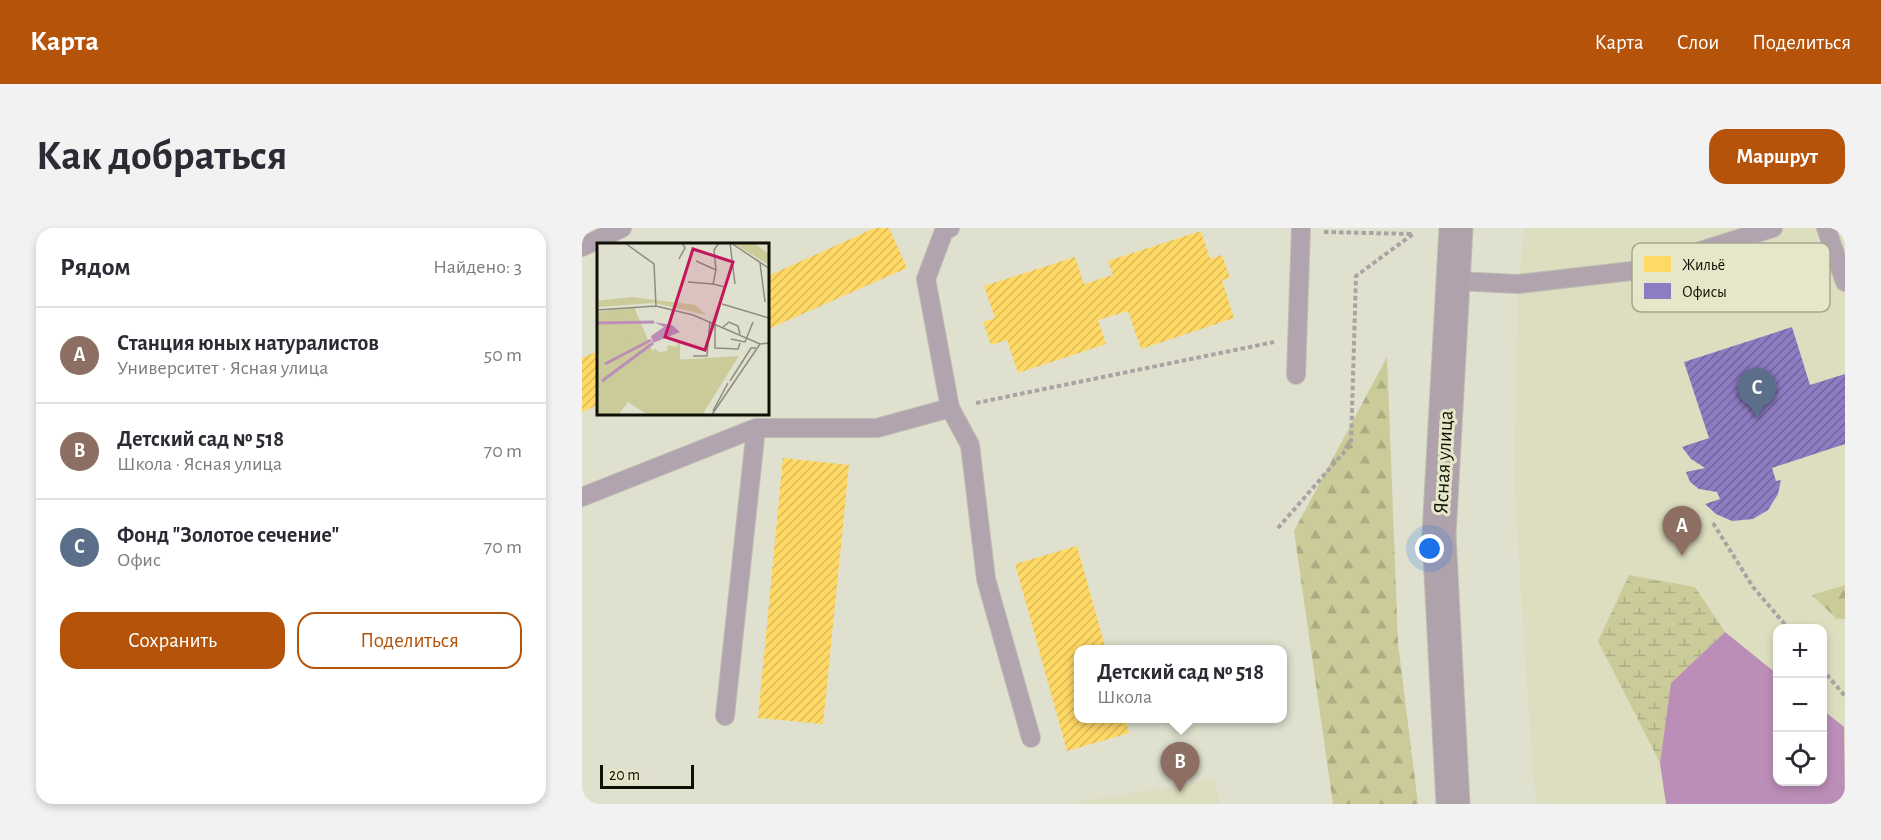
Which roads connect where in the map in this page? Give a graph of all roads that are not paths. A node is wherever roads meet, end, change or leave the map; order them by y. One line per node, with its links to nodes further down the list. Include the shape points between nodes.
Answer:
1 (622, 228): 8 (lane)
2 (950, 228): 13 (lane, via 944,231 926,279)
3 (1456, 228): 10 (street, Ясная улица)
4 (1773, 228): 7 (lane)
5 (1826, 228): 11 (lane)
6 (1301, 230): 12 (lane)
7 (1726, 243)
8 (582, 247)
9 (1632, 271): 10 (lane, via 1518,284)
10 (1455, 281): 18 (street, Ясная улица, via 1439,535)
11 (1845, 282)
12 (1296, 375)
13 (950, 408): 14 (lane, via 877,428); 17 (lane, via 970,445 986,579)
14 (756, 428): 15 (lane); 16 (lane)
15 (582, 497)
16 (725, 716)
17 (1031, 738)
18 (1453, 804)

